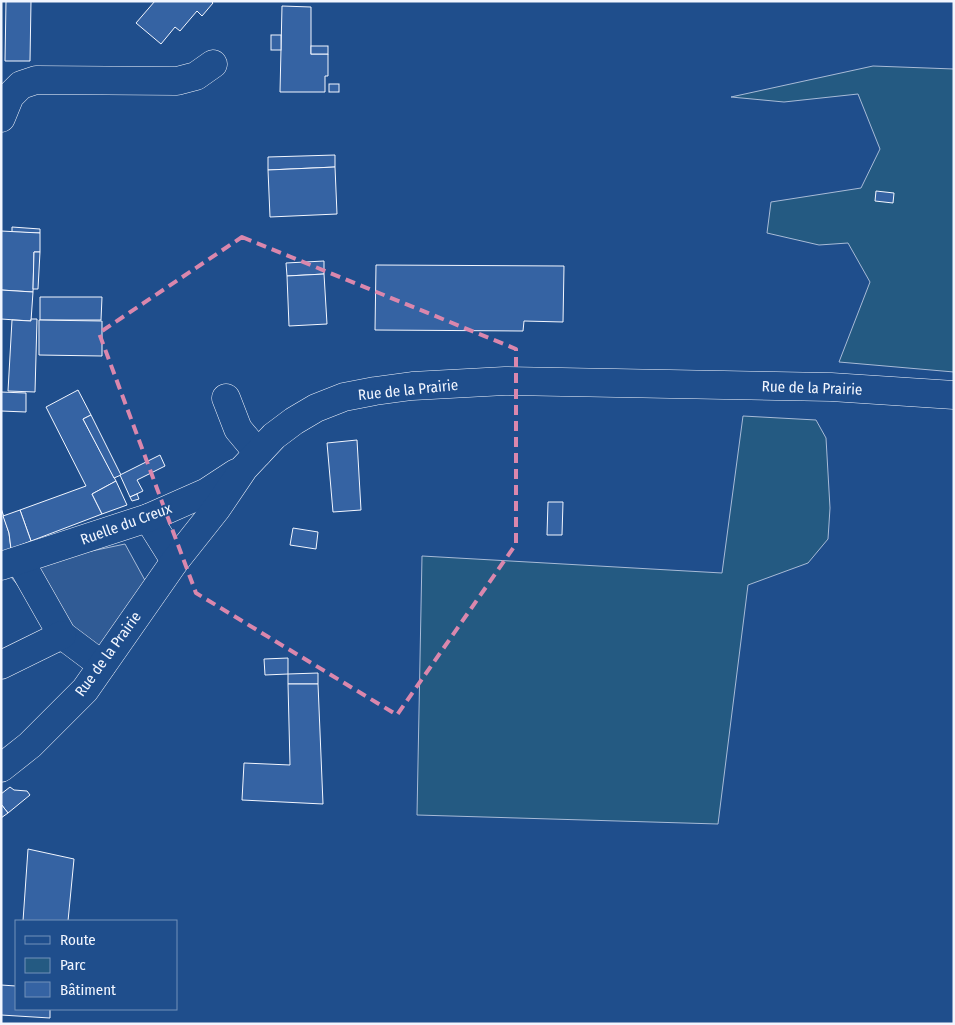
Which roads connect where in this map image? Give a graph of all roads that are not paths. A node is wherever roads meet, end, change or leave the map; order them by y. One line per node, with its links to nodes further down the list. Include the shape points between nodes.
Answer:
1 (213, 64): 2 (street, via 196,76 178,81 36,80 21,85 10,96)
2 (1, 118)
3 (954, 395): 5 (street, Rue de la Prairie, via 831,388 515,381 412,386 344,397 316,408 274,436)
4 (226, 398): 5 (street)
5 (251, 461): 6 (street, Ruelle du Creux, via 206,492); 7 (street, Rue de la Prairie)
6 (148, 518): 7 (street); 8 (street, Ruelle du Creux)
7 (175, 561): 11 (street, Rue de la Prairie)
8 (11, 563): 9 (street)
9 (62, 635): 10 (street); 11 (street)
10 (1, 665)
11 (102, 665): 12 (street, Rue de la Prairie, via 78,697 30,745)
12 (1, 768)

